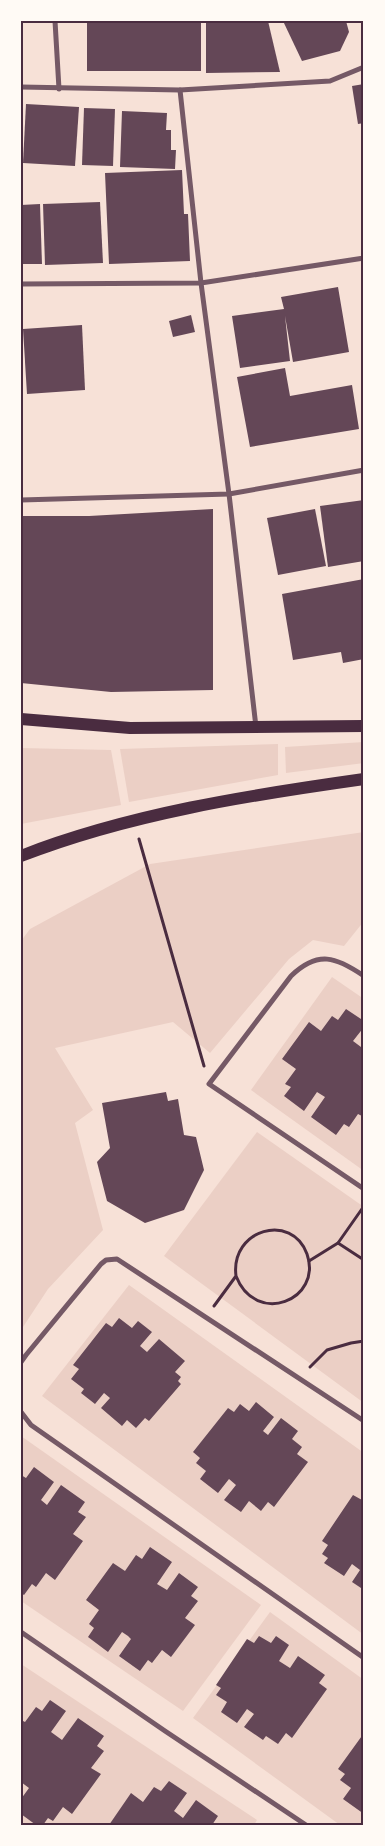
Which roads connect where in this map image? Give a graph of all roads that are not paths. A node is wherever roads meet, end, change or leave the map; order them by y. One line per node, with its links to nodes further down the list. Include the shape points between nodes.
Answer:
1 (54, 21): 4 (street)
2 (364, 67): 5 (street, via 330,81)
3 (21, 87): 4 (street)
4 (58, 89): 5 (street)
5 (180, 90): 7 (street)
6 (364, 258): 7 (street)
7 (201, 283): 8 (street); 10 (street)
8 (21, 284)
9 (364, 470): 10 (street)
10 (229, 494): 11 (street); 13 (street)
11 (21, 500)
12 (21, 719): 13 (main road, via 130,728)
13 (256, 726): 14 (main road)
14 (364, 726)
15 (364, 780): 16 (main road, via 244,798 134,822 63,840)
16 (21, 856)
17 (364, 976): 18 (street, via 333,959 316,960 301,967 208,1084)
18 (364, 1189)
19 (21, 1362): 21 (street, via 101,1264 112,1258 122,1261)
20 (21, 1412): 23 (street, via 31,1425)
21 (364, 1421)
22 (21, 1632): 24 (street)
23 (364, 1658)
24 (306, 1825)

